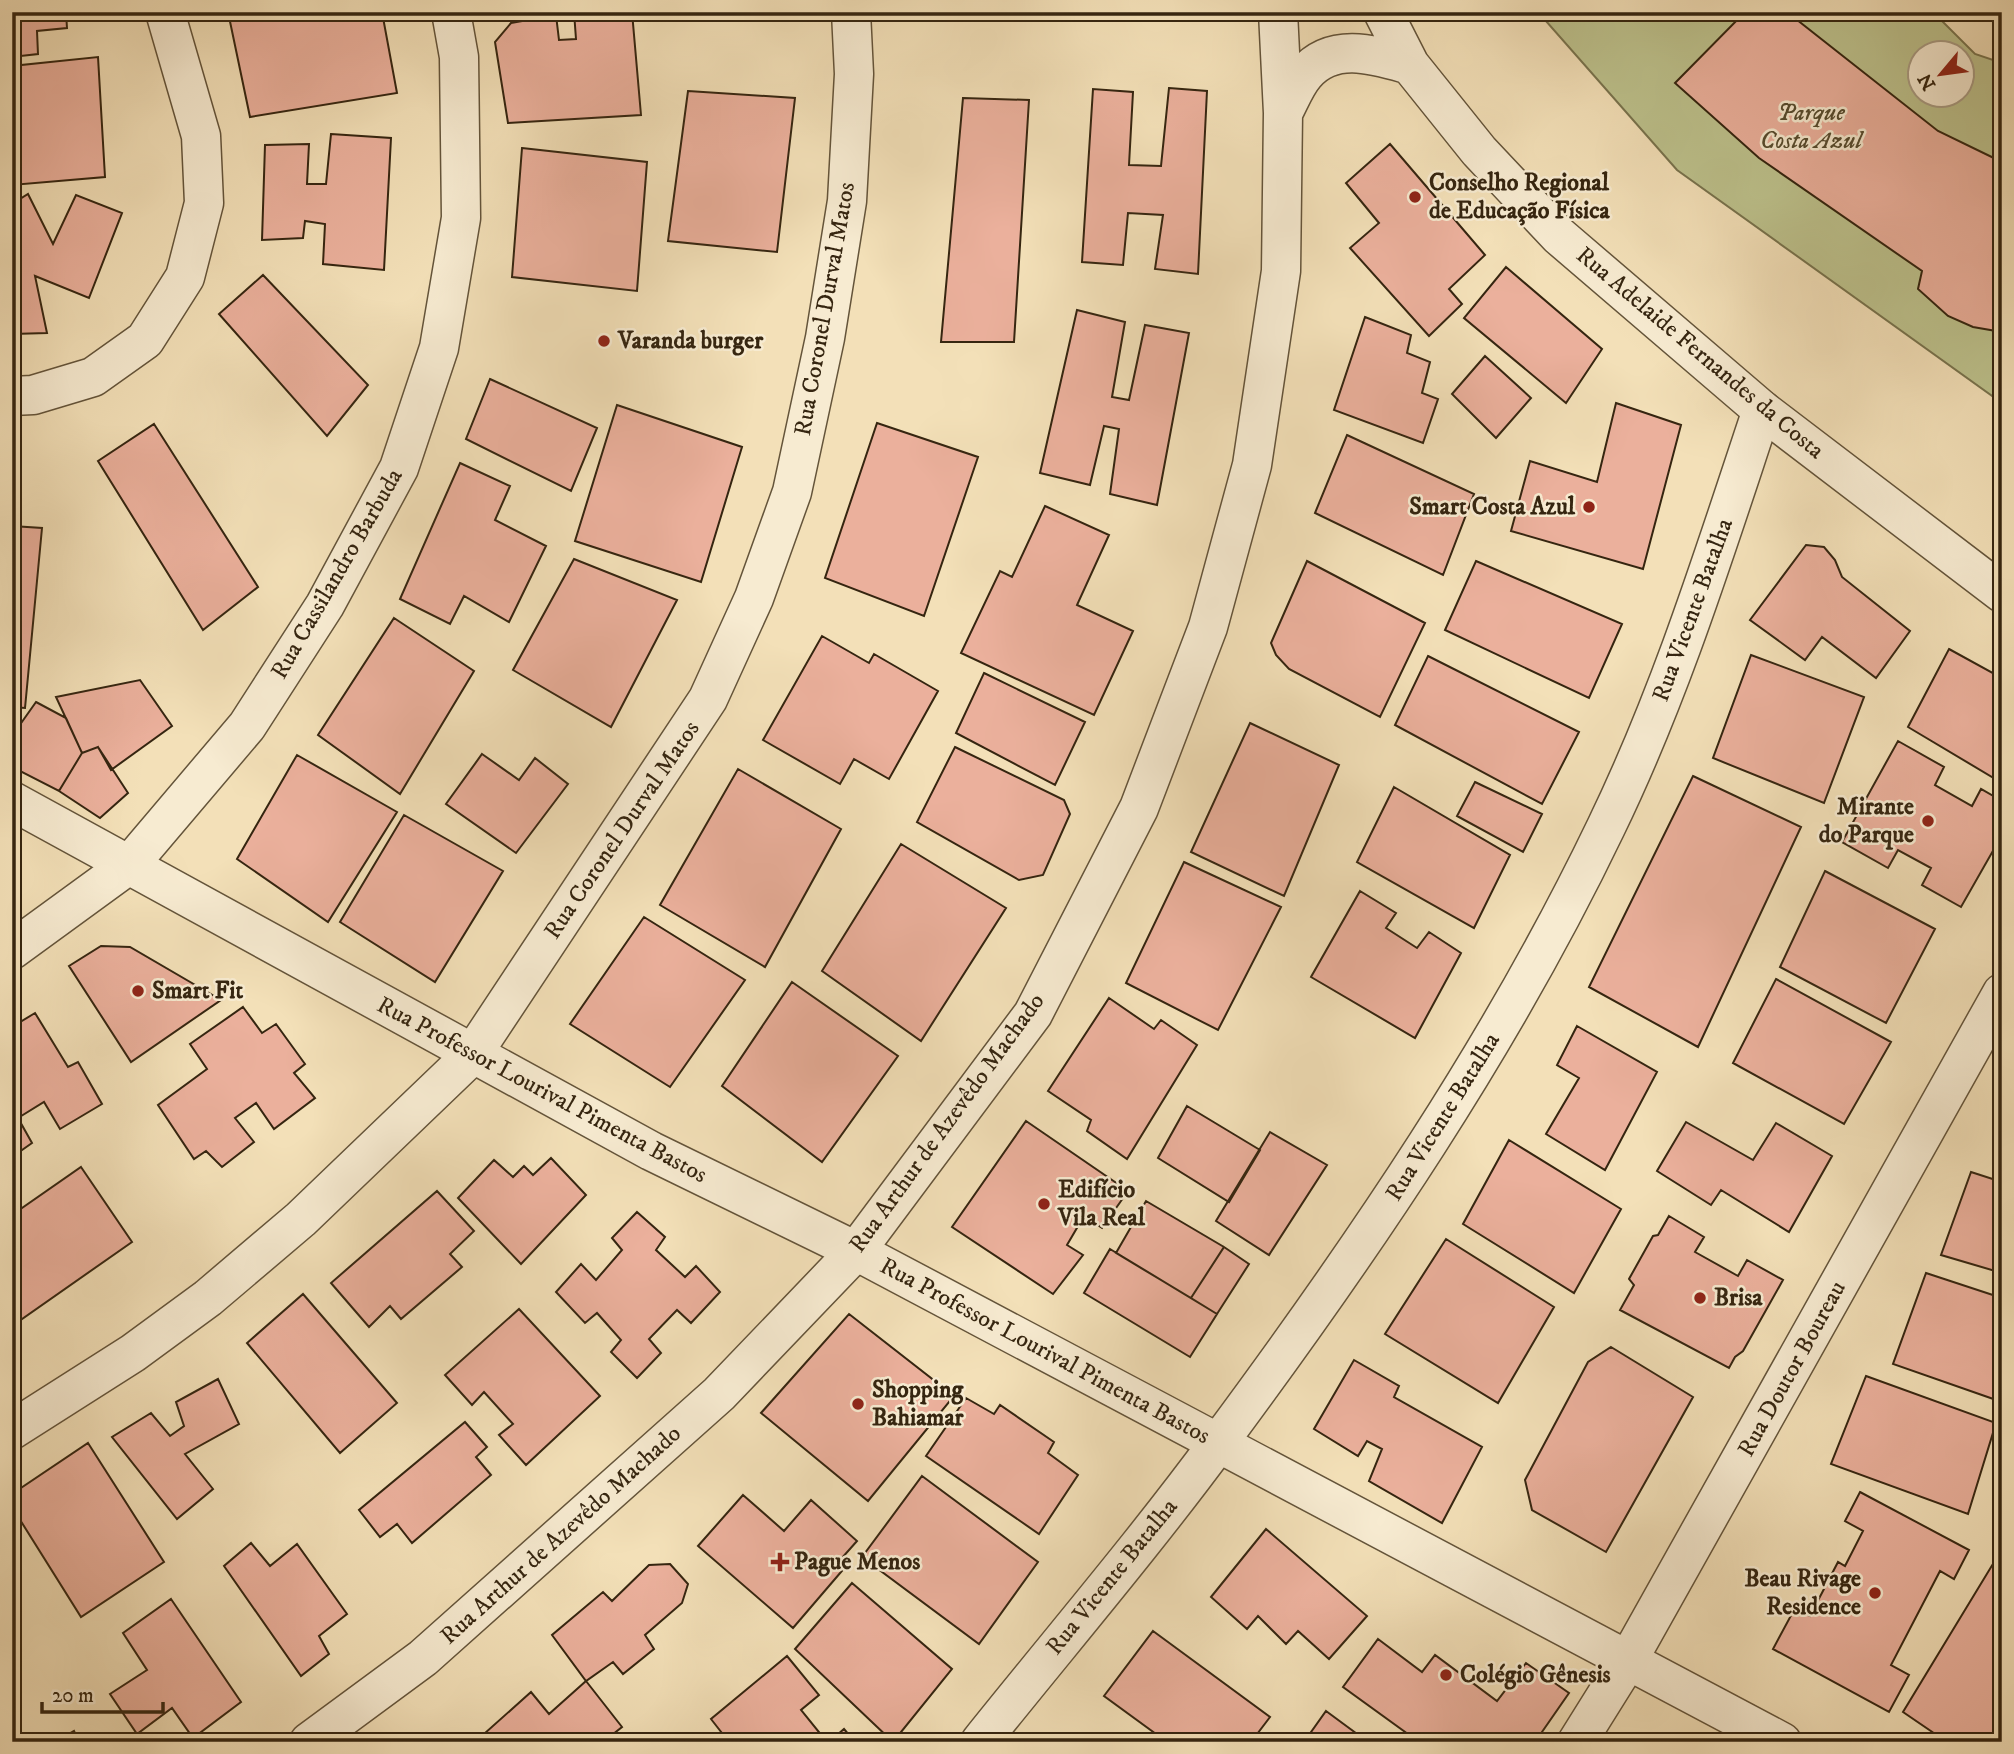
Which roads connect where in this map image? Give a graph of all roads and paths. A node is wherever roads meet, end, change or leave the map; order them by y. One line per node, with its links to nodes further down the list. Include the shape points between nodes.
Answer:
1 (165, 12): 8 (street, via 201,136 204,203 185,277 145,340 93,377 33,396)
2 (451, 12): 12 (street, Rua Cassilandro Barbuda, via 459,57 461,218 439,348 399,468 325,605 247,726)
3 (851, 12): 15 (street, Rua Coronel Durval Matos, via 854,74 842,228 825,338 792,492 758,586 708,699)
4 (1278, 12): 7 (street, Rua Arthur de Azevêdo Machado)
5 (1383, 12): 6 (street, Rua Adelaide Fernandes da Costa)
6 (1410, 65): 7 (street, via 1362,52 1328,56 1306,73); 9 (street, Rua Adelaide Fernandes da Costa, via 1479,151 1559,236)
7 (1283, 113): 16 (street, Rua Arthur de Azevêdo Machado, via 1281,271 1252,465 1208,627 1139,808 1033,1014)
8 (12, 396)
9 (1762, 410): 10 (street, Rua Adelaide Fernandes da Costa); 18 (street, Rua Vicente Batalha, via 1681,655 1606,828 1496,1035 1381,1213)
10 (2002, 593)
11 (12, 802): 12 (street, Rua Professor Lourival Pimenta Bastos)
12 (130, 864): 13 (street, Rua Cassilandro Barbuda); 15 (street, Rua Professor Lourival Pimenta Bastos)
13 (12, 950)
14 (2002, 993): 19 (street, Rua Doutor Boureau)
15 (472, 1055): 16 (street, Rua Professor Lourival Pimenta Bastos, via 652,1151); 17 (street, Rua Coronel Durval Matos, via 301,1219 208,1298 133,1353)
16 (856, 1251): 18 (street, Rua Professor Lourival Pimenta Bastos); 20 (street, Rua Arthur de Azevêdo Machado, via 719,1394 424,1658)
17 (12, 1430)
18 (1218, 1444): 19 (street, Rua Professor Lourival Pimenta Bastos); 21 (street, Rua Vicente Batalha)
19 (1627, 1662): 22 (street, Rua Doutor Boureau); 23 (street, Rua Professor Lourival Pimenta Bastos)
20 (309, 1742)
21 (980, 1742)
22 (1577, 1742)
23 (1782, 1742)

